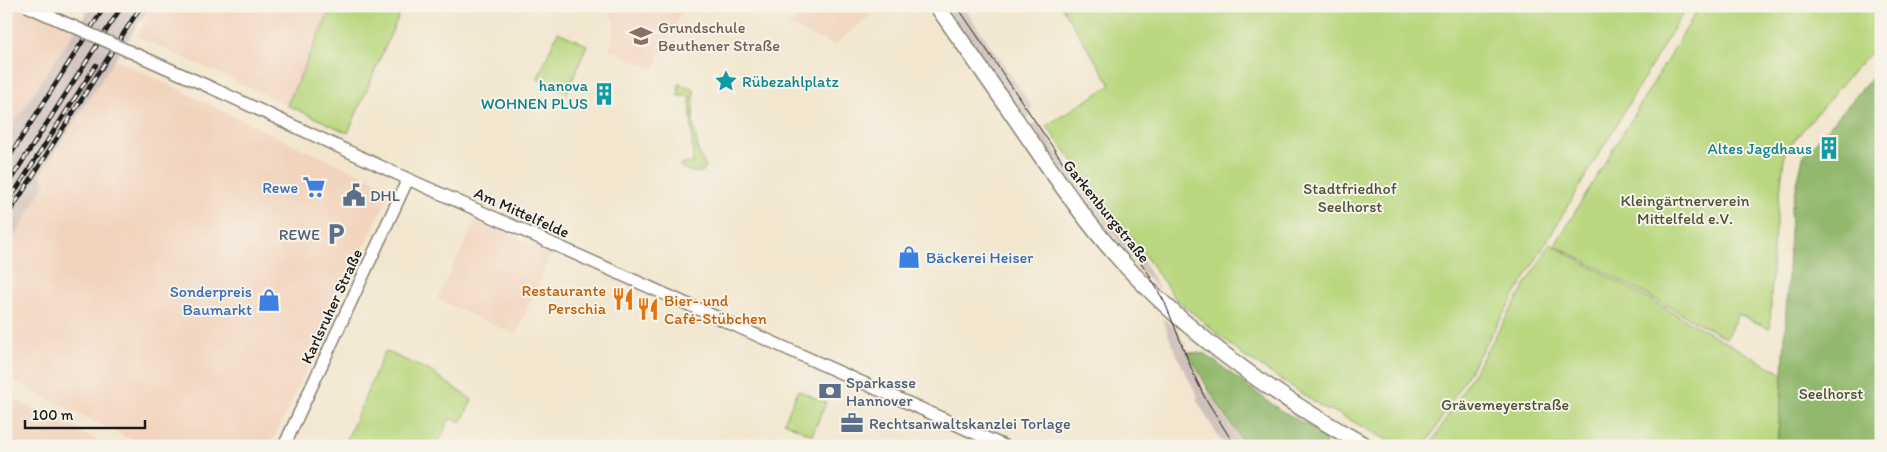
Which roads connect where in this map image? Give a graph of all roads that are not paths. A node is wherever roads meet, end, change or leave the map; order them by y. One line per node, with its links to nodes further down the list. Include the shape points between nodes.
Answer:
1 (27, 6): 3 (street, Am Mittelfelde, bridge)
2 (938, 6): 6 (main road, Garkenburgstraße, via 1058,180 1098,234 1134,274 1216,348 1302,408)
3 (408, 179): 4 (street, Karlsruher Straße); 5 (street, Am Mittelfelde)
4 (284, 446)
5 (1004, 446)
6 (1366, 446)

